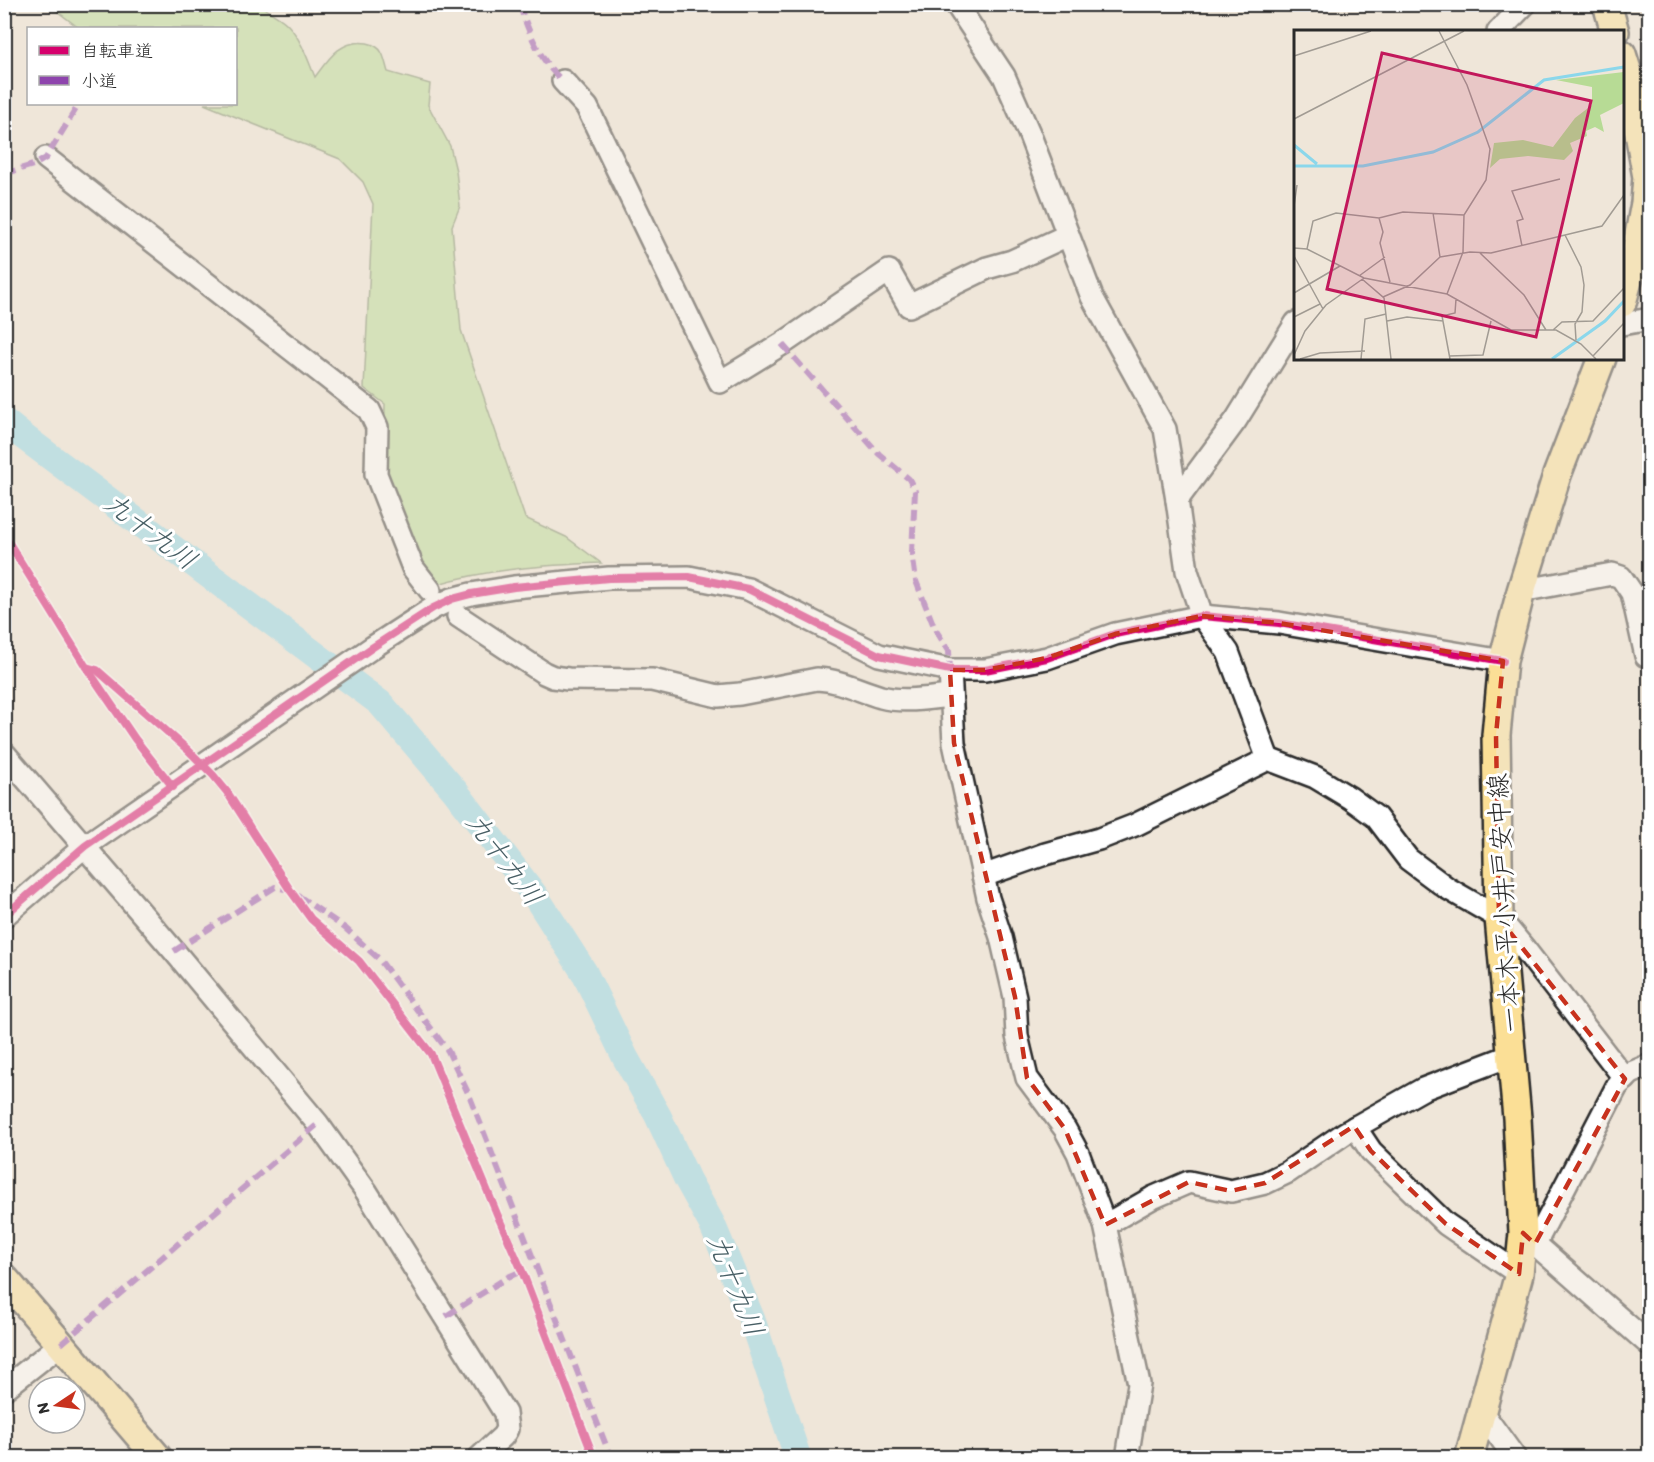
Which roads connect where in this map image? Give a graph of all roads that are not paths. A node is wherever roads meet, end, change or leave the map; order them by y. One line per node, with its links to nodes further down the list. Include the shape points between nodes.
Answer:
1 (956, 4): 9 (street, via 1004,76)
2 (1525, 4): 4 (street)
3 (1607, 4): 5 (main road)
4 (1500, 30)
5 (1615, 30)
6 (1624, 58): 10 (main road, via 1647,177)
7 (563, 81): 9 (street, via 587,108 720,382 889,271 909,306)
8 (46, 158): 16 (street, via 369,410 377,427 376,474 413,568)
9 (1068, 235): 15 (street, via 1092,297 1165,429)
10 (1624, 299)
11 (1650, 319): 12 (street)
12 (1624, 324)
13 (1294, 326): 15 (street, via 1236,420)
14 (1601, 360): 17 (main road, 一本木平小井戸安中線, via 1557,475)
15 (1178, 500): 19 (street, via 1187,571)
16 (430, 590)
17 (1521, 591): 20 (street, via 1612,574 1621,577 1632,593 1646,656); 21 (main road, 一本木平小井戸安中線)
18 (458, 616): 23 (street, via 544,673 561,678 652,680 718,696 828,679 898,700)
19 (1202, 616): 21 (street, via 1279,623); 22 (street, via 1115,634 1047,658 985,670); 25 (street, via 1228,652)
20 (1650, 657)
21 (1503, 661): 29 (main road, 一本木平小井戸安中線, via 1496,735)
22 (950, 670): 23 (street); 26 (street, via 879,654 748,589 688,577 609,578 471,594 438,605 373,647)
23 (951, 696): 27 (street, via 954,743)
24 (4, 753): 26 (street)
25 (1268, 759): 27 (street, via 1135,825); 29 (street, via 1315,777 1350,798 1376,818 1408,859 1447,888)
26 (85, 846): 28 (street); 43 (street, via 318,1124 366,1191 505,1413 507,1430)
27 (983, 876): 34 (street, via 1015,997 1017,1036 1027,1078 1078,1153)
28 (4, 916)
29 (1499, 918): 30 (main road, 一本木平小井戸安中線); 32 (street)
30 (1512, 1055): 33 (street, via 1423,1089); 35 (main road, 一本木平小井戸安中線)
31 (1650, 1065): 32 (street)
32 (1625, 1079): 35 (street, via 1617,1086)
33 (1355, 1127): 34 (street, via 1265,1183 1231,1191 1188,1182); 36 (street, via 1371,1151 1446,1224)
34 (1105, 1225): 44 (street, via 1139,1384)
35 (1529, 1239): 36 (main road, 一本木平小井戸安中線); 39 (street)
36 (1518, 1274): 41 (main road, 一本木平小井戸安中線)
37 (4, 1278): 38 (main road)
38 (61, 1344): 40 (street); 42 (main road)
39 (1650, 1345)
40 (4, 1389)
41 (1481, 1411): 45 (main road, 一本木平小井戸安中線); 46 (street)
42 (158, 1458)
43 (479, 1458)
44 (1127, 1458)
45 (1469, 1458)
46 (1515, 1458)

